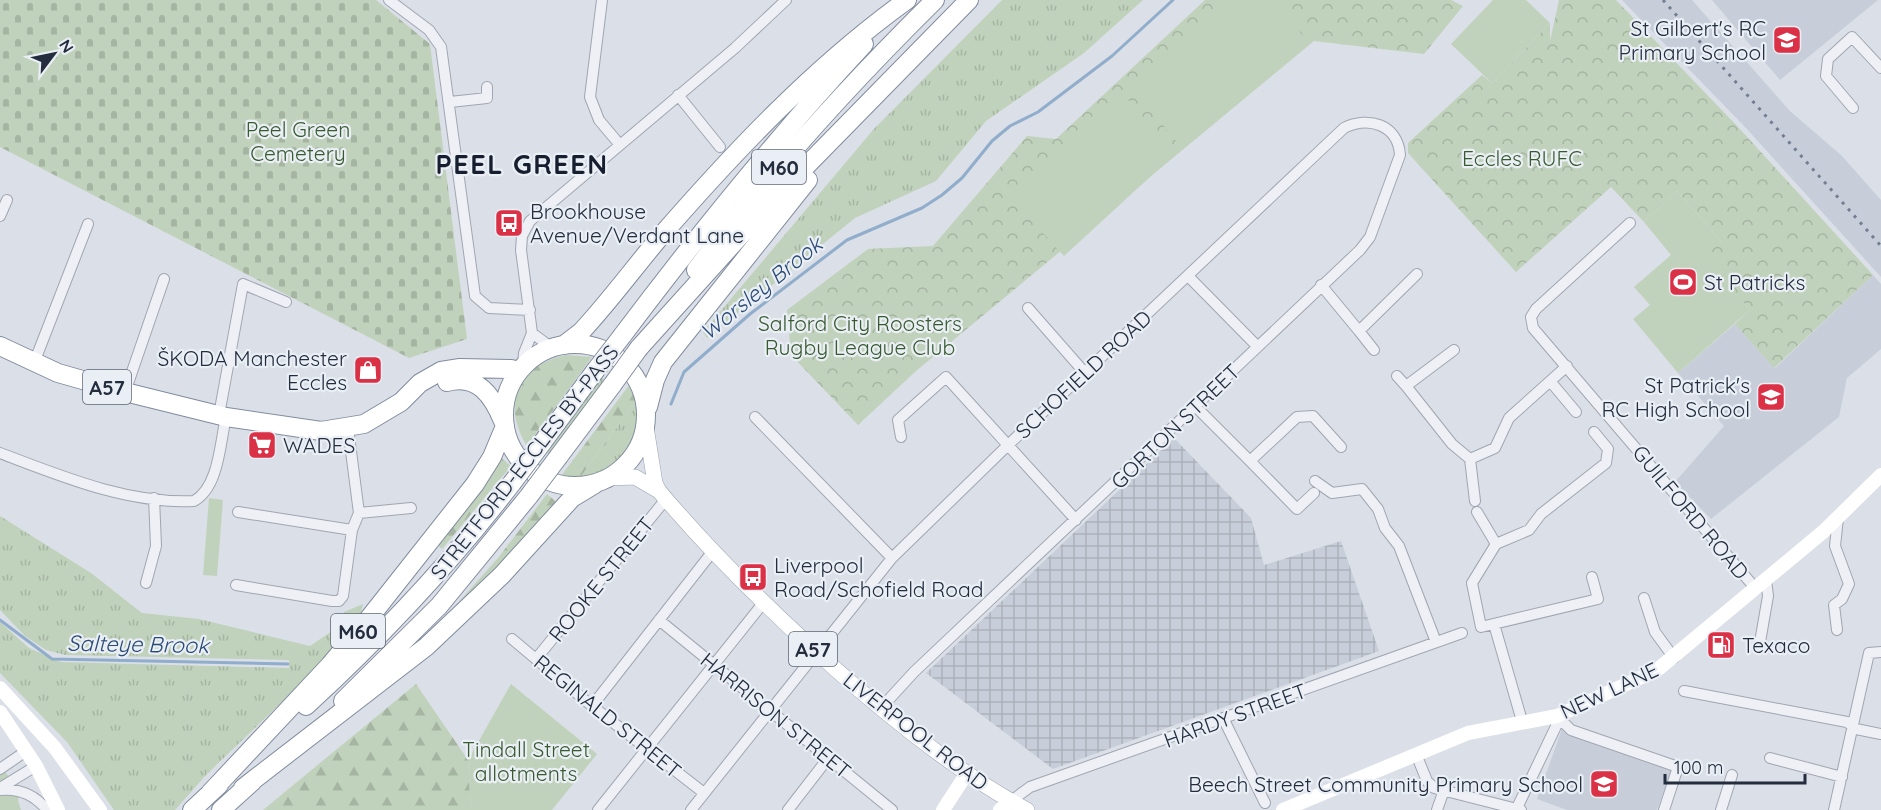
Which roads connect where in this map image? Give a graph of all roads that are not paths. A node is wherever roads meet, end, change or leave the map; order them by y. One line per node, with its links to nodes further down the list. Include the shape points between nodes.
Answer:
1 (389, 0): 10 (street, via 439,42)
2 (602, 0): 14 (street, via 590,97 599,120)
3 (786, 0): 9 (street)
4 (907, 0): 31 (highway, via 848,44 756,133 675,220 596,315); 115 (highway, STRETFORD-ECCLES BY-PASS / M60, bridge, via 778,137 713,215 468,541 381,634)
5 (935, 0): 32 (highway, M60, via 786,158)
6 (969, 0): 11 (highway, M60)
7 (1881, 68): 12 (street, via 1852,37 1828,59 1826,76)
8 (487, 87): 10 (street, via 487,98)
9 (678, 95): 14 (street); 15 (street)
10 (450, 102): 26 (street, via 475,296 489,308)
11 (868, 103): 32 (highway, via 767,206); 48 (highway, M60, via 671,352 657,373)
12 (1853, 108)
13 (1370, 122): 21 (street, SCHOFIELD ROAD, via 1358,121 1344,128); 23 (street, GORTON STREET, via 1394,135 1399,145 1396,168 1370,237)
14 (620, 145): 26 (street, via 526,228 521,250)
15 (720, 147)
16 (8, 200): 17 (street)
17 (0, 216)
18 (1630, 223): 36 (street, GUILFORD ROAD, via 1531,317 1533,328)
19 (88, 224): 35 (street)
20 (1417, 274): 27 (street)
21 (1188, 276): 30 (street); 38 (street, SCHOFIELD ROAD)
22 (164, 279): 42 (street)
23 (1321, 285): 27 (street); 30 (street, GORTON STREET)
24 (286, 302): 46 (street, via 243,284)
25 (1028, 308): 38 (street)
26 (530, 310): 28 (street)
27 (1359, 331): 33 (street)
28 (532, 333): 31 (street); 37 (street)
29 (0, 346): 35 (highway, A57)
30 (1257, 346): 44 (street, GORTON STREET)
31 (558, 347): 37 (highway); 48 (highway, A57, via 591,346 622,362 642,391)
32 (639, 348): 112 (highway, STRETFORD-ECCLES BY-PASS / M60, bridge, via 529,496 439,606 311,731)
33 (1374, 350)
34 (1454, 350): 41 (street)
35 (34, 363): 42 (highway, A57)
36 (1567, 366): 40 (street); 75 (street, GUILFORD ROAD)
37 (521, 369): 43 (highway, A57, via 448,369 420,383); 49 (highway, A57, via 508,393)
38 (1085, 373): 53 (street, SCHOFIELD ROAD)
39 (1397, 376): 41 (street)
40 (1550, 381): 45 (street); 56 (street, via 1509,418 1495,448)
41 (1406, 386): 56 (street, via 1452,444)
42 (124, 392): 46 (highway, A57)
43 (401, 402): 49 (highway, A57, via 444,383 467,381 490,396); 50 (highway, A57, via 372,420)
44 (1196, 407): 57 (street); 68 (street, GORTON STREET)
45 (1576, 412)
46 (222, 416): 50 (highway, A57, via 310,430); 61 (street, via 211,484 206,492 194,501)
47 (755, 417): 72 (street)
48 (646, 422): 59 (highway, via 633,457); 60 (main road, LIVERPOOL ROAD / A57, via 655,483)
49 (505, 426): 59 (highway, A57, via 516,454 534,474 568,486); 115 (highway, M60, via 475,484 366,622)
50 (348, 428): 66 (street)
51 (1594, 432): 70 (street, via 1608,449 1606,463 1541,514 1529,530)
52 (901, 437): 53 (street, via 898,420 946,377)
53 (1007, 446): 68 (street); 72 (street, SCHOFIELD ROAD)
54 (1341, 447): 57 (street, via 1313,416 1297,417)
55 (0, 453): 61 (street, via 78,482)
56 (1470, 459): 62 (street)
57 (1251, 461): 84 (street, via 1297,509 1315,487 1332,493 1362,489 1399,546)
58 (1881, 475): 67 (street, NEW LANE)
59 (602, 481): 60 (main road, LIVERPOOL ROAD / A57, via 634,477); 112 (highway, M60, via 572,498 427,646)
60 (663, 495): 71 (main road, LIVERPOOL ROAD / A57); 88 (street, ROOKE STREET)
61 (154, 498): 74 (street, via 154,571)
62 (1475, 501)
63 (411, 508): 66 (street)
64 (238, 512): 69 (street)
65 (1478, 512): 70 (street)
66 (359, 513): 69 (street)
67 (1838, 518): 75 (street, NEW LANE); 81 (street, via 1835,546 1849,584 1842,599 1834,605)
68 (1076, 520): 94 (street, GORTON STREET, via 914,672)
69 (352, 530): 76 (street, via 345,589 339,601)
70 (1496, 544): 80 (street, via 1472,583 1481,627)
71 (713, 551): 78 (main road, LIVERPOOL ROAD / A57); 79 (street)
72 (892, 558): 86 (street, SCHOFIELD ROAD)
73 (1592, 577): 80 (street, via 1598,599)
74 (146, 583)
75 (1761, 584): 85 (street, via 1768,596); 89 (street, NEW LANE)
76 (236, 585)
77 (1644, 598): 89 (street, via 1655,632)
78 (764, 602): 86 (main road, LIVERPOOL ROAD / A57); 90 (street)
79 (659, 620): 90 (street, HARRISON STREET); 93 (street)
80 (1494, 624): 99 (street)
81 (1837, 630)
82 (1462, 633): 84 (street, HARDY STREET)
83 (512, 639): 88 (street, REGINALD STREET)
84 (1436, 642): 98 (street, HARDY STREET)
85 (1760, 642)
86 (816, 652): 94 (main road, LIVERPOOL ROAD / A57); 95 (street, SCHOFIELD ROAD)
87 (1875, 653): 100 (street)
88 (536, 658): 93 (street, REGINALD STREET)
89 (1674, 658): 97 (street, NEW LANE)
90 (714, 666): 95 (street, HARRISON STREET); 102 (street)
91 (0, 688): 122 (street, via 55,748)
92 (1684, 691): 100 (street)
93 (592, 706): 102 (street, REGINALD STREET)
94 (881, 708): 109 (main road, LIVERPOOL ROAD / A57)
95 (770, 710): 105 (street, HARRISON STREET); 116 (street, SCHOFIELD ROAD)
96 (0, 712): 103 (street)
97 (1558, 718): 99 (street, NEW LANE); 132 (street); 133 (street, via 1570,730 1678,767)
98 (1224, 720): 117 (street); 118 (street, HARDY STREET, via 1030,787)
99 (1522, 721): 104 (street, NEW LANE, via 1468,733)
100 (1852, 724): 101 (street, via 1856,729); 111 (street)
101 (1881, 734)
102 (647, 748): 116 (street, REGINALD STREET); 125 (street)
103 (26, 751): 107 (street); 108 (street)
104 (1416, 754): 114 (street, via 1430,785); 130 (street, NEW LANE)
105 (829, 757): 127 (street); 128 (street, HARRISON STREET)
106 (1770, 758): 111 (street)
107 (36, 766): 113 (street); 121 (street)
108 (0, 769)
109 (967, 773): 118 (main road, LIVERPOOL ROAD / A57); 119 (street)
110 (1731, 775): 134 (street)
111 (1842, 777): 135 (street)
112 (243, 788): 124 (highway, STRETFORD-ECCLES BY-PASS / M60)
113 (0, 789): 120 (street, via 21,791)
114 (1444, 790): 131 (street); 132 (street)
115 (210, 793): 123 (highway, STRETFORD-ECCLES BY-PASS / M60)
116 (704, 793): 126 (street, SCHOFIELD ROAD)
117 (1265, 803)
118 (1006, 806): 129 (main road, LIVERPOOL ROAD / A57)
119 (944, 809)
120 (47, 810)
121 (58, 810)
122 (100, 810)
123 (192, 810)
124 (221, 810)
125 (598, 810)
126 (691, 810)
127 (788, 810)
128 (892, 810)
129 (1027, 810)
130 (1283, 810)
131 (1437, 810)
132 (1518, 810)
133 (1664, 810)
134 (1721, 810)
135 (1834, 810)

